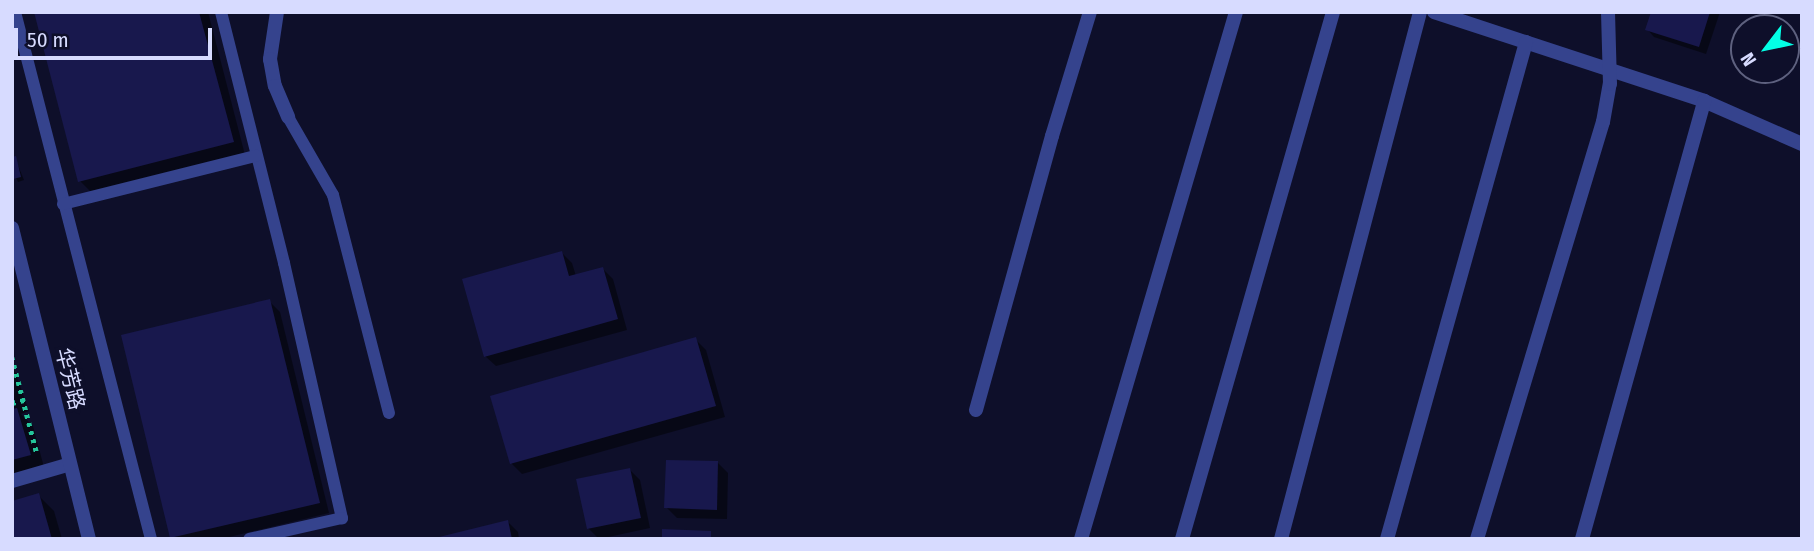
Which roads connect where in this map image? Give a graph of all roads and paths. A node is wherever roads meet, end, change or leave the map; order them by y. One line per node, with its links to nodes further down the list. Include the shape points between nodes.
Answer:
1 (15, 12): 16 (lane)
2 (220, 12): 15 (lane)
3 (277, 12): 13 (street, via 270,59)
4 (1090, 12): 21 (street)
5 (1236, 12): 29 (street)
6 (1333, 12): 30 (street)
7 (1420, 12): 31 (street)
8 (1434, 12): 10 (street)
9 (1608, 12): 11 (street)
10 (1526, 42): 11 (street); 32 (street)
11 (1610, 71): 12 (street); 33 (street, via 1603,122)
12 (1704, 101): 14 (street); 34 (street)
13 (288, 117): 22 (lane, via 333,195)
14 (1802, 145)
15 (256, 156): 16 (lane); 28 (lane, via 342,518)
16 (63, 204): 27 (lane)
17 (12, 228): 23 (street, 华芳路)
18 (12, 357): 19 (path)
19 (23, 400): 20 (path); 24 (path)
20 (12, 403)
21 (976, 410)
22 (389, 413)
23 (70, 464): 24 (street); 26 (street, 华芳路)
24 (42, 472): 25 (street)
25 (12, 481)
26 (89, 539)
27 (150, 539)
28 (250, 539)
29 (1081, 539)
30 (1182, 539)
31 (1281, 539)
32 (1387, 539)
33 (1477, 539)
34 (1582, 539)

